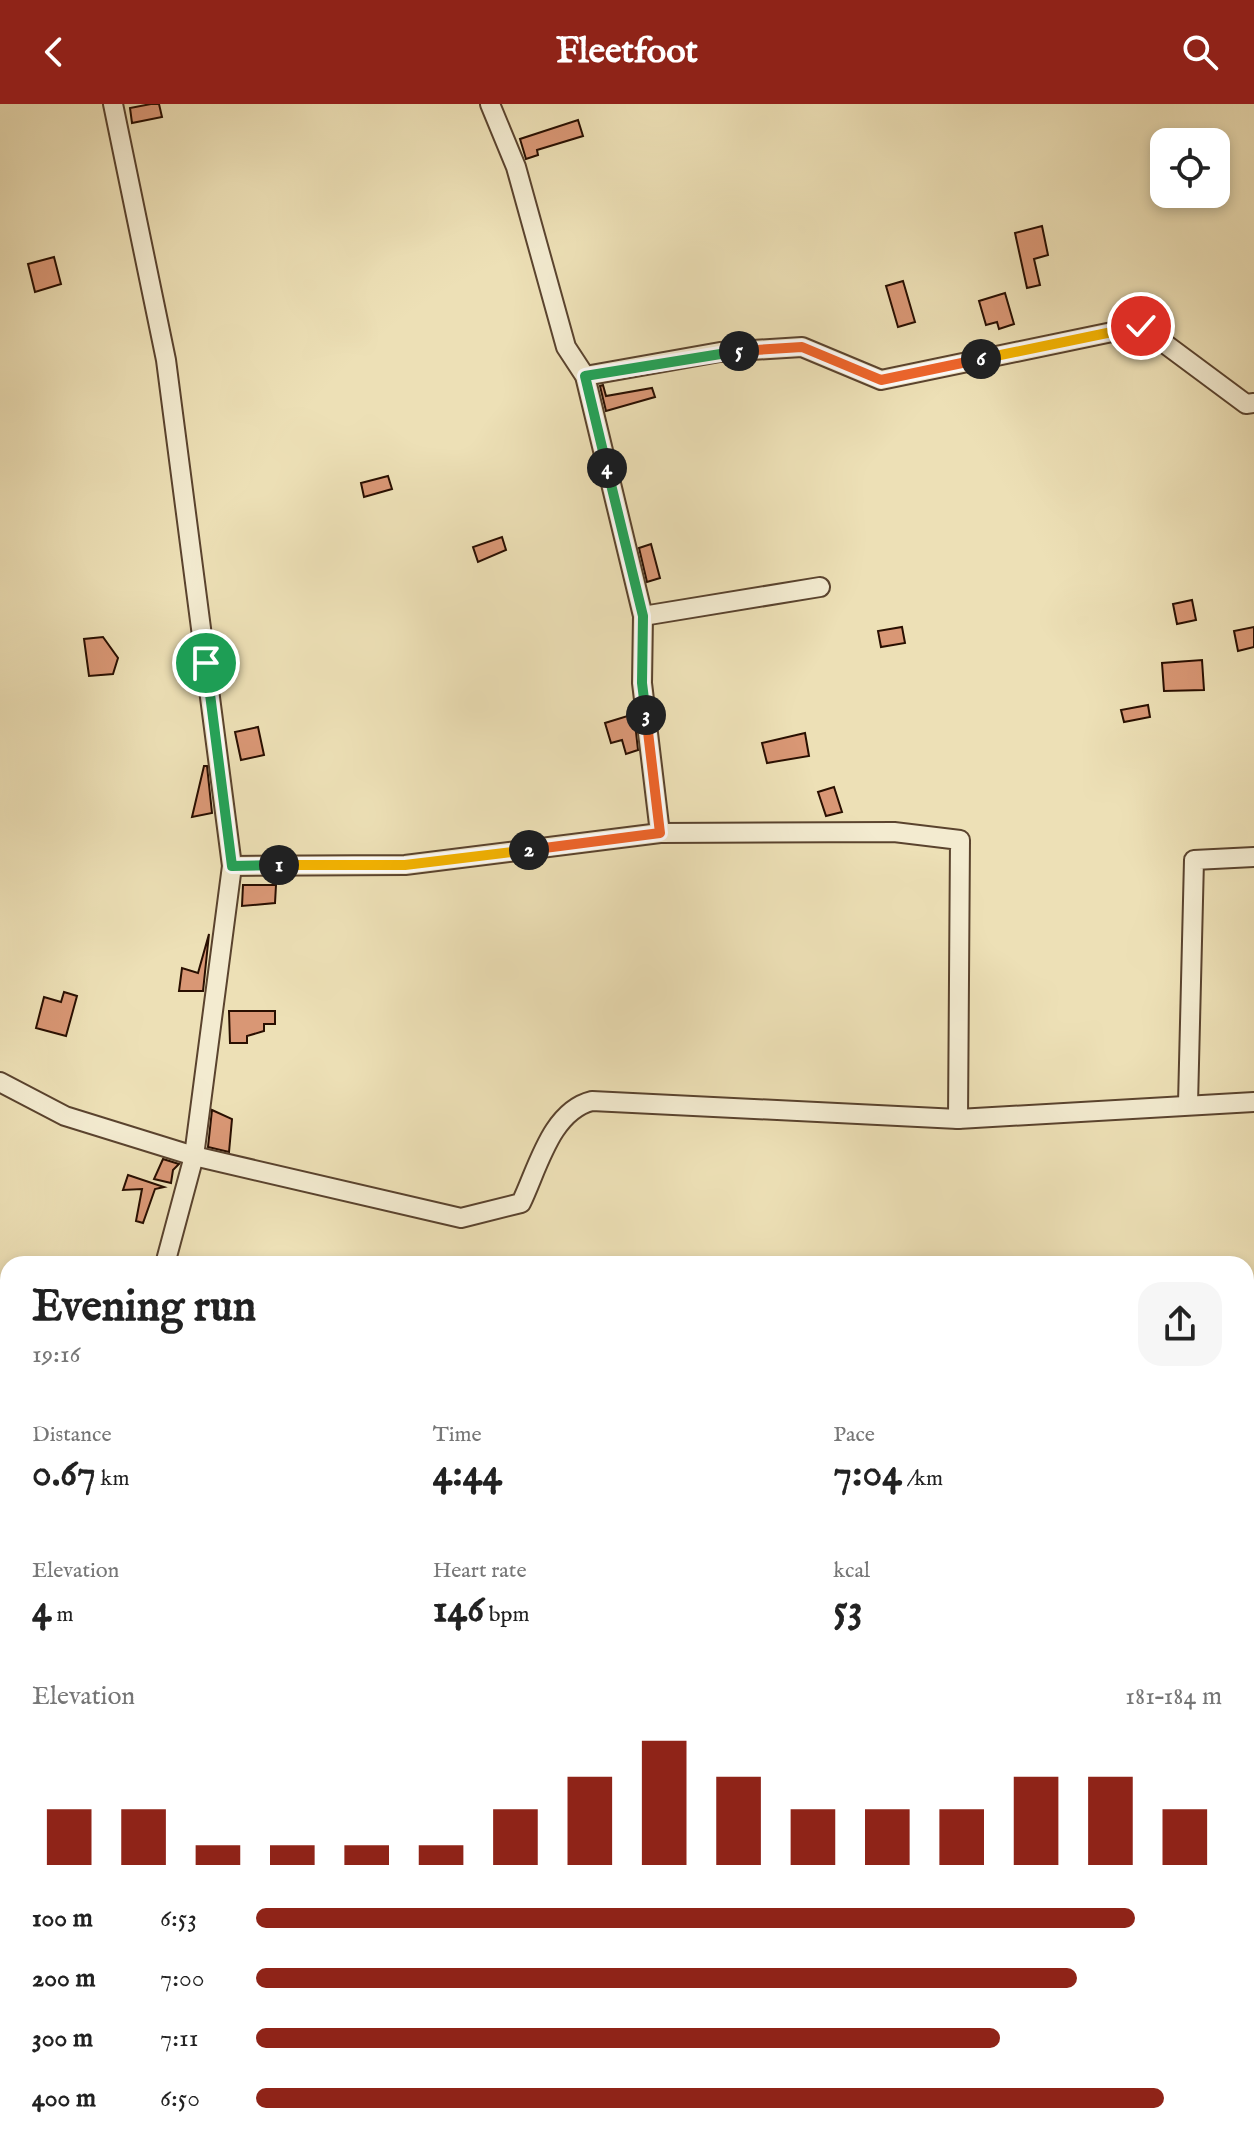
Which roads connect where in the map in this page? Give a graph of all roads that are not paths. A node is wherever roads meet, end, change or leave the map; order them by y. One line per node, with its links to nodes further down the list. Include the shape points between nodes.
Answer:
1 (113, 104): 9 (street, via 166,360)
2 (490, 104): 3 (street, via 516,167 566,347)
3 (585, 376): 4 (street, via 720,352 802,347 881,380 1141,326 1246,404); 6 (street)
4 (1254, 403)
5 (820, 587): 6 (street)
6 (643, 616): 7 (street, via 642,683)
7 (660, 833): 9 (street, via 405,865); 13 (street, via 894,832 960,840)
8 (1254, 857): 12 (street, via 1194,860)
9 (232, 866): 14 (street)
10 (0, 1082): 14 (street, via 65,1116)
11 (1254, 1102): 12 (street)
12 (1188, 1104): 13 (street)
13 (958, 1119): 14 (street, via 592,1101 576,1105 561,1119 521,1203 461,1218)
14 (194, 1156): 15 (street)
15 (167, 1256)

